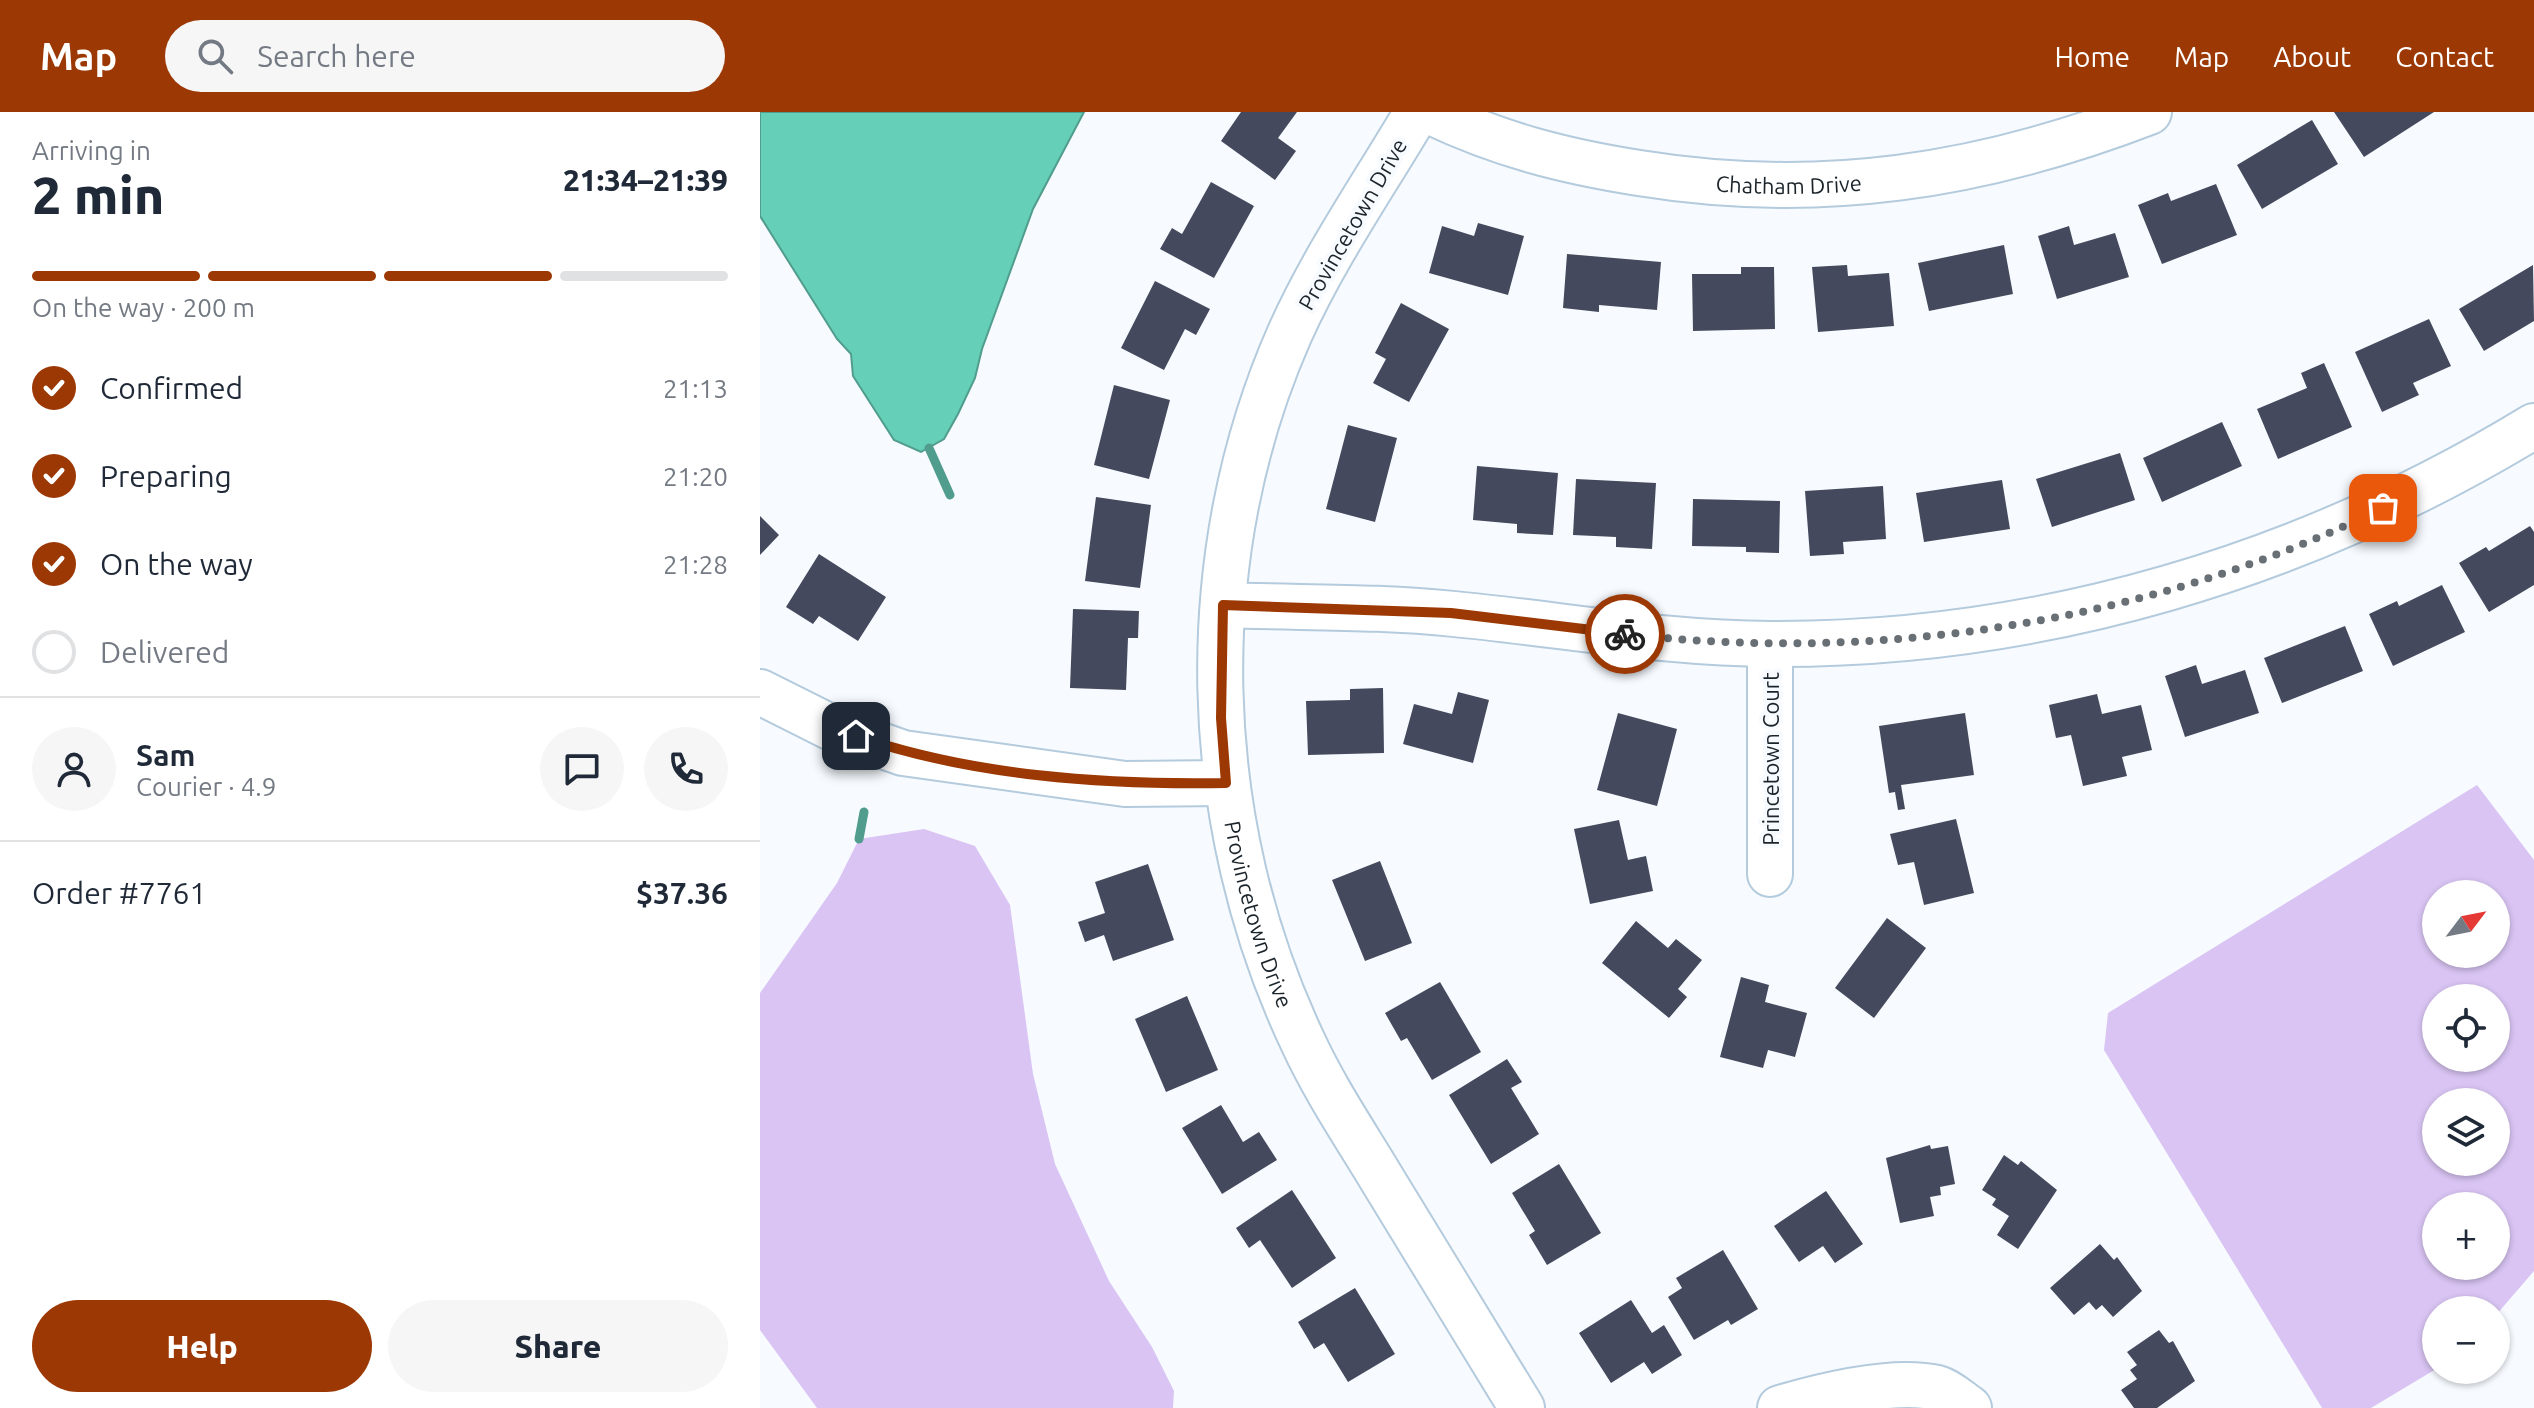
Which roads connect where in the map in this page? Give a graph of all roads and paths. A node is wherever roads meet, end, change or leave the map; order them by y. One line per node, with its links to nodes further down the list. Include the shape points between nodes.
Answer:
1 (1417, 112): 5 (street, Provincetown Drive, via 1339,239 1288,338 1256,427 1230,540)
2 (1431, 112): 3 (street, Chatham Drive, via 1514,147 1569,161 1715,184 1776,187 1942,173 2030,154)
3 (2149, 112)
4 (2534, 426): 6 (street, via 2361,519 2196,581 2035,621 1915,638)
5 (1223, 605): 6 (street, via 1451,613 1663,638); 8 (street, Provincetown Drive)
6 (1770, 644): 9 (street, Princetown Court)
7 (760, 692): 8 (street, via 832,728 903,753 1125,784)
8 (1226, 783): 11 (street, Provincetown Drive, via 1262,944 1304,1043)
9 (1770, 874)
10 (1954, 1398): 12 (street, via 1887,1387)
11 (1522, 1408)
12 (1780, 1408)

